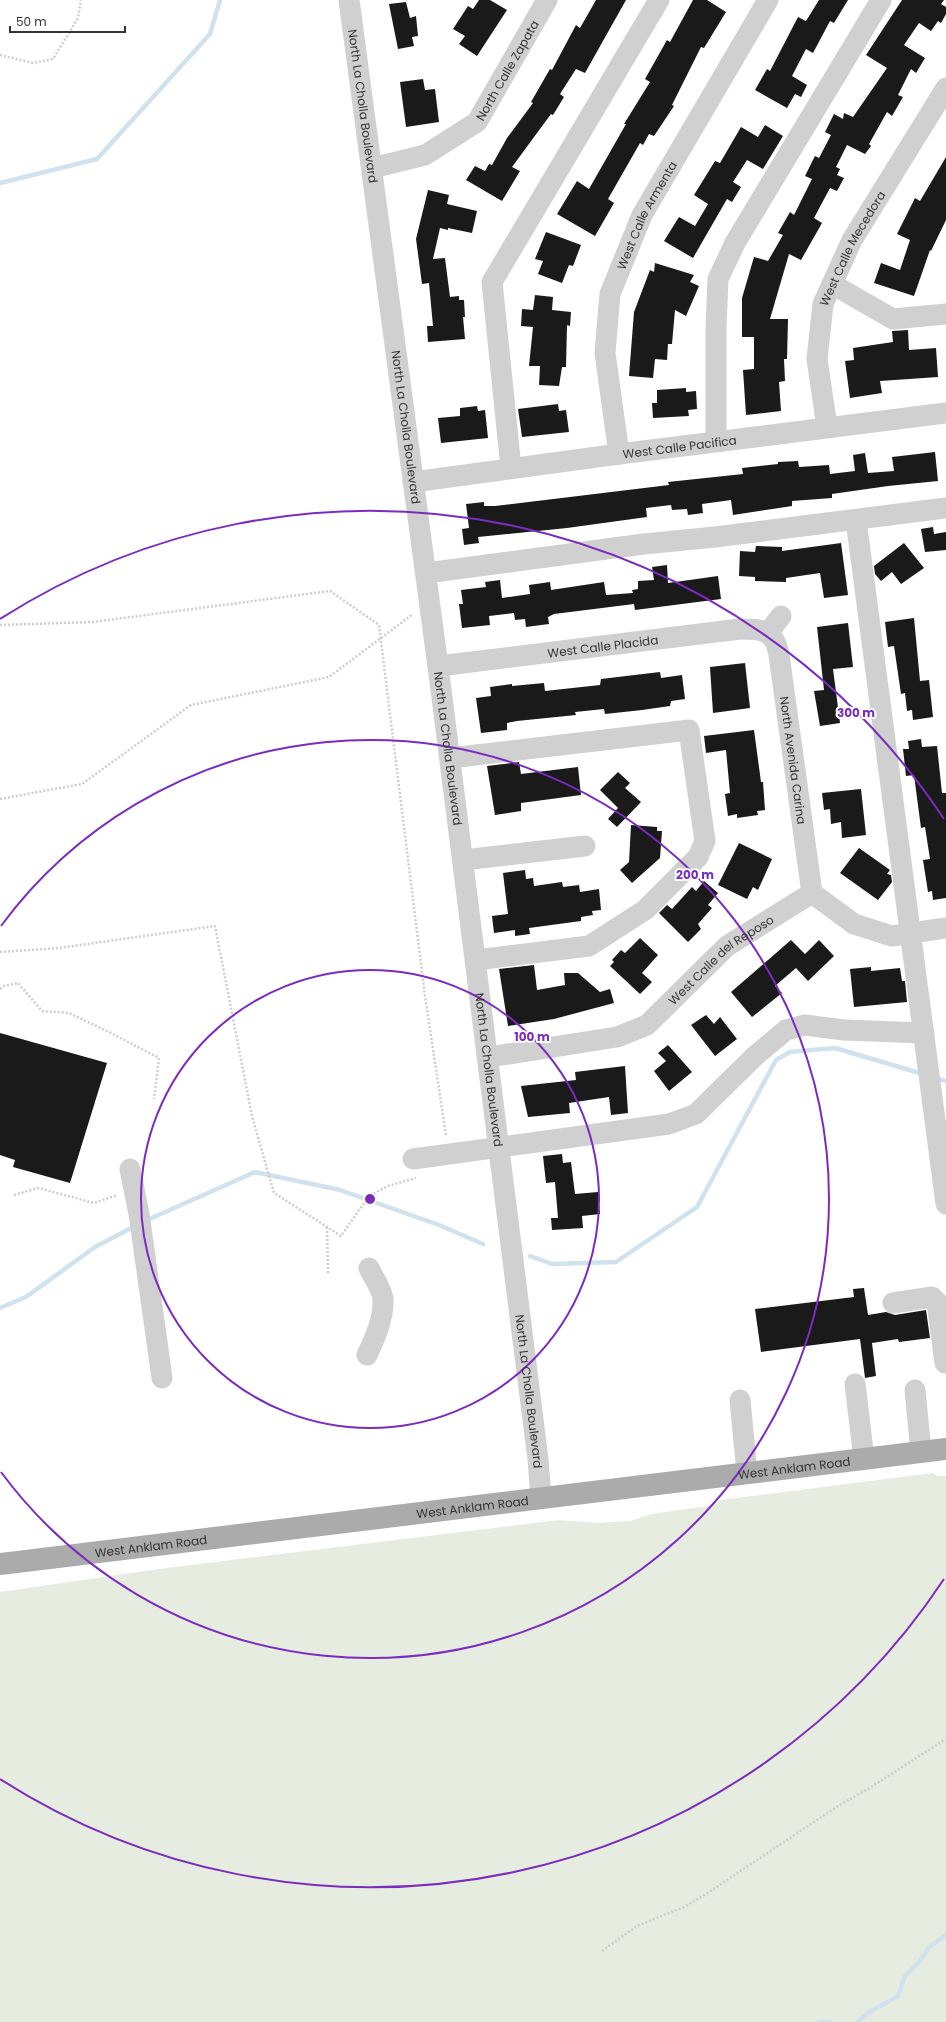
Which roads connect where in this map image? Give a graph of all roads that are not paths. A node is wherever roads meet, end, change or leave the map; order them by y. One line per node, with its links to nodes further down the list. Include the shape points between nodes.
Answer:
1 (349, 0): 7 (street, North La Cholla Boulevard)
2 (547, 0): 7 (street, North Calle Zapata, via 477,122 425,155)
3 (659, 0): 14 (street, via 492,282)
4 (768, 0): 13 (street, West Calle Armenta, via 642,215 610,294 605,353)
5 (881, 0): 12 (street, via 735,243 718,279)
6 (946, 88): 8 (street, West Calle Mecedora, via 852,240)
7 (372, 168): 15 (street, North La Cholla Boulevard)
8 (832, 284): 9 (street, via 893,319); 11 (street, West Calle Mecedora, via 824,304 817,359)
9 (946, 314)
10 (946, 413): 11 (street, West Calle Pacifica)
11 (827, 427): 12 (street, West Calle Pacifica)
12 (716, 441): 13 (street, West Calle Pacifica)
13 (619, 454): 14 (street, West Calle Pacifica)
14 (511, 468): 15 (street, West Calle Pacifica)
15 (413, 482): 18 (street, North La Cholla Boulevard)
16 (946, 508): 17 (street)
17 (856, 520): 18 (street, via 644,544); 27 (street)
18 (426, 573): 21 (street, North La Cholla Boulevard)
19 (781, 616): 20 (street)
20 (767, 633): 21 (street, West Calle Placida, via 740,629); 25 (street, North Avenida Carina, via 776,641 779,655)
21 (439, 666): 22 (street, North La Cholla Boulevard)
22 (450, 758): 24 (street, North La Cholla Boulevard); 28 (street, via 689,730 705,841 698,857 645,910 588,946)
23 (584, 846): 24 (street)
24 (463, 860): 28 (street, North La Cholla Boulevard)
25 (812, 893): 27 (street, via 854,924 892,936); 30 (street, West Calle del Reposo, via 727,946 647,1025 617,1037)
26 (946, 928): 27 (street)
27 (911, 934): 29 (street)
28 (476, 960): 30 (street, North La Cholla Boulevard)
29 (924, 1033): 31 (street, via 844,1030 805,1025 786,1030 755,1056 696,1114 669,1124); 34 (street)
30 (489, 1057): 31 (street, North La Cholla Boulevard)
31 (500, 1148): 32 (street, via 444,1155); 47 (street, North La Cholla Boulevard)
32 (416, 1168)
33 (132, 1179): 39 (street, via 141,1223)
34 (946, 1204)
35 (369, 1268): 37 (street, via 383,1298 382,1314)
36 (893, 1302): 38 (street, via 932,1297 937,1302)
37 (367, 1355)
38 (945, 1364)
39 (162, 1378)
40 (855, 1384): 45 (street)
41 (915, 1390): 44 (street)
42 (740, 1400): 46 (street)
43 (946, 1449): 44 (main road, West Anklam Road)
44 (921, 1452): 45 (main road, West Anklam Road)
45 (864, 1459): 46 (main road, West Anklam Road)
46 (747, 1473): 47 (main road, West Anklam Road)
47 (541, 1498): 48 (main road, West Anklam Road)
48 (0, 1564)

